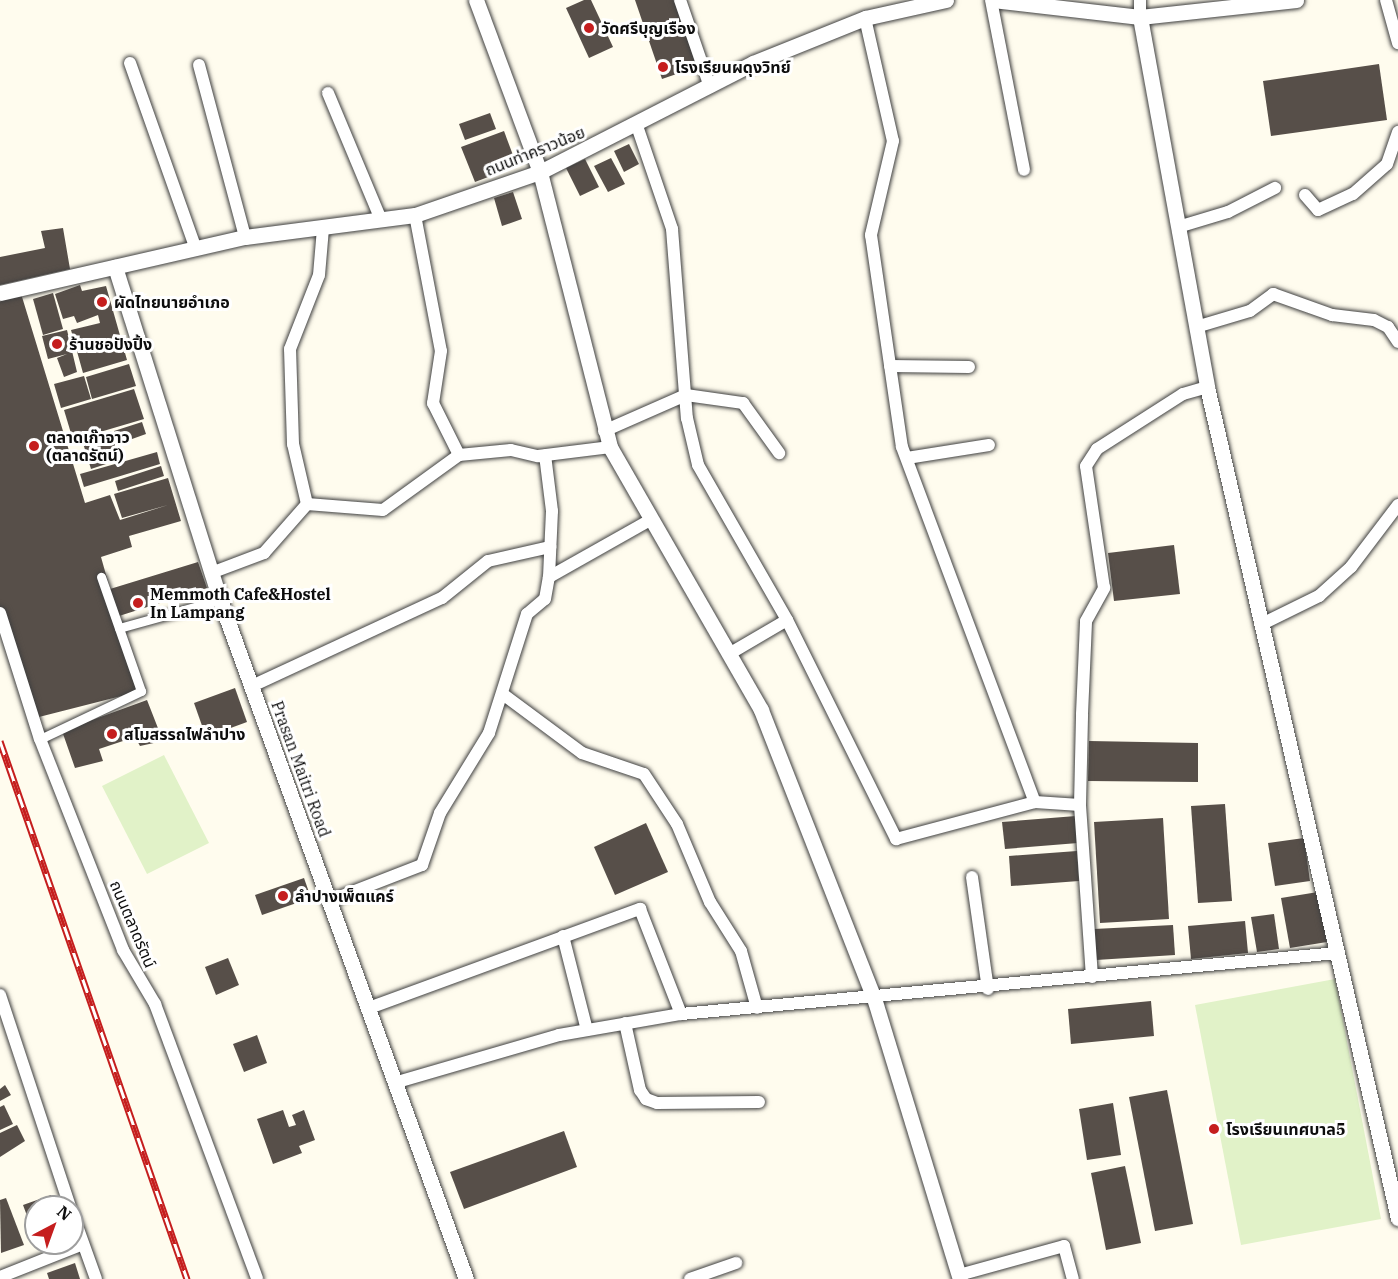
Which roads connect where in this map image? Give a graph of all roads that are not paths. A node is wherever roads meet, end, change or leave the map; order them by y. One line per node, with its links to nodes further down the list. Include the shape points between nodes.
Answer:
1 (476, 0): 19 (street)
2 (680, 0): 14 (street)
3 (946, 0): 8 (street, ถนนท่าคราวน้อย)
4 (992, 0): 9 (street); 18 (street)
5 (1140, 0): 9 (street)
6 (1296, 0): 9 (street)
7 (1386, 0): 11 (street)
8 (899, 4): 10 (street, ถนนท่าคราวน้อย)
9 (1140, 17): 24 (street)
10 (865, 18): 14 (street, ถนนท่าคราวน้อย, via 753,63); 32 (street, via 893,141 871,234)
11 (1398, 43)
12 (130, 63): 27 (street)
13 (199, 64): 26 (street)
14 (710, 87): 16 (street, ถนนท่าคราวน้อย)
15 (328, 93): 23 (street)
16 (638, 126): 19 (street, ถนนท่าคราวน้อย); 35 (street, via 672,229)
17 (1398, 132): 21 (street, via 1387,164 1353,194 1318,210)
18 (1024, 170)
19 (540, 172): 22 (street, ถนนท่าคราวน้อย); 36 (street)
20 (1275, 188): 24 (street, via 1228,212)
21 (1305, 195)
22 (415, 215): 23 (street, ถนนท่าคราวน้อย); 40 (street, via 441,351 433,403)
23 (381, 220): 25 (street, ถนนท่าคราวน้อย)
24 (1178, 227): 30 (street)
25 (323, 228): 26 (street, ถนนท่าคราวน้อย); 43 (street, via 319,275 290,350 292,444)
26 (245, 237): 27 (street, ถนนท่าคราวน้อย)
27 (195, 248): 28 (street, ถนนท่าคราวน้อย)
28 (115, 267): 29 (street, ถนนท่าคราวน้อย); 47 (street, Prasan Maitri Road)
29 (0, 294)
30 (1196, 327): 31 (street, via 1250,310 1273,294 1332,315 1374,320 1388,327); 34 (street)
31 (1398, 342)
32 (890, 366): 33 (street); 42 (street)
33 (969, 367)
34 (1207, 387): 53 (street); 60 (street, via 1183,394 1096,449 1086,466 1104,588 1086,621)
35 (686, 395): 36 (street); 39 (street, via 743,404); 52 (street, via 698,465)
36 (604, 431): 38 (street)
37 (989, 445): 42 (street)
38 (610, 447): 41 (street); 45 (street)
39 (779, 453)
40 (459, 455): 41 (street, via 510,450); 43 (street, via 382,510)
41 (545, 455): 46 (street)
42 (906, 458): 59 (street)
43 (307, 504): 47 (street, via 264,553)
44 (1398, 505): 53 (street, via 1350,567 1319,596)
45 (652, 519): 49 (street); 55 (street)
46 (550, 547): 49 (street); 56 (street, via 489,561 442,597)
47 (211, 573): 50 (street, Prasan Maitri Road)
48 (101, 577): 54 (street)
49 (549, 577): 57 (street, via 545,598 528,614)
50 (220, 600): 54 (street); 56 (street, Prasan Maitri Road)
51 (0, 613): 58 (street, ถนนตลาดรัตน์)
52 (787, 620): 55 (street); 59 (street, via 896,839)
53 (1262, 624): 64 (street)
54 (119, 628): 58 (street, via 141,691)
55 (729, 654): 68 (street, via 760,710)
56 (252, 686): 62 (street, Prasan Maitri Road)
57 (504, 695): 62 (street, via 476,759 440,813 422,865); 70 (street, via 582,753 644,774 677,824 710,902 741,951)
58 (40, 740): 84 (street, ถนนตลาดรัตน์, via 123,950 155,1004)
59 (1035, 802): 60 (street)
60 (1080, 805): 65 (street)
61 (972, 877): 66 (street)
62 (329, 901): 69 (street, Prasan Maitri Road)
63 (563, 936): 69 (street, via 455,980); 71 (street, via 640,909); 73 (street)
64 (1337, 953): 65 (street); 77 (street)
65 (1092, 977): 66 (street)
66 (988, 989): 68 (street)
67 (0, 995): 76 (street)
68 (874, 998): 70 (street); 82 (street)
69 (369, 1008): 74 (street, Prasan Maitri Road)
70 (757, 1008): 71 (street)
71 (681, 1014): 72 (street)
72 (625, 1023): 73 (street); 75 (street, via 640,1090 646,1099 657,1103)
73 (586, 1030): 74 (street)
74 (394, 1083): 85 (street, Prasan Maitri Road)
75 (759, 1102)
76 (66, 1195)
77 (1398, 1218)
78 (84, 1247): 83 (street)
79 (55, 1255): 81 (street)
80 (736, 1263): 86 (street)
81 (0, 1277)
82 (960, 1277): 87 (street, via 1064,1246)
83 (96, 1279)
84 (257, 1279)
85 (466, 1279)
86 (690, 1279)
87 (1074, 1279)

